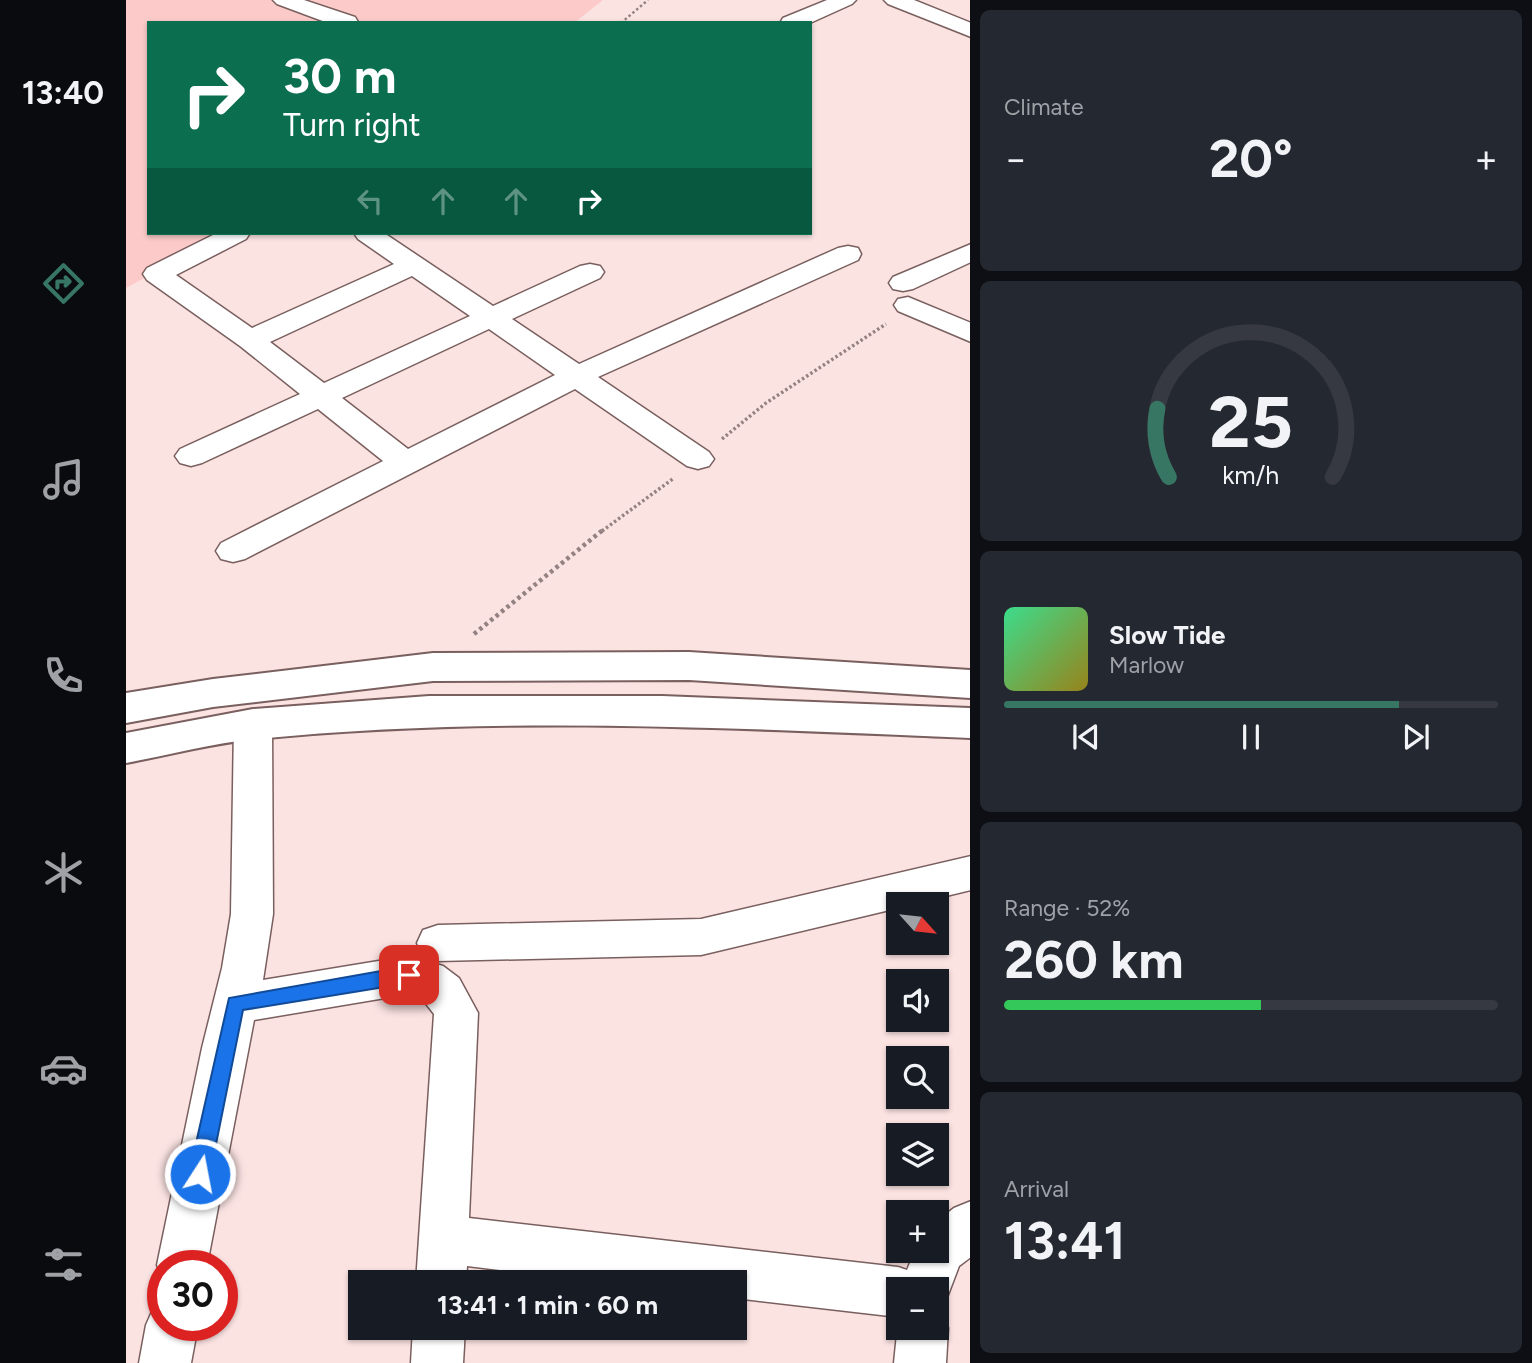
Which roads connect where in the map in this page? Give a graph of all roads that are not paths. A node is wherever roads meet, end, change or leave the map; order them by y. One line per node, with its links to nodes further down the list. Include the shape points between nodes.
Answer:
1 (284, 0): 4 (street)
2 (845, 0): 5 (street)
3 (895, 0): 6 (street)
4 (344, 21)
5 (796, 21)
6 (970, 32)
7 (233, 235): 15 (street, via 157,274)
8 (370, 235): 11 (street)
9 (970, 252): 14 (street, via 906,294)
10 (848, 254): 16 (street)
11 (414, 265): 13 (street); 15 (street)
12 (590, 272): 13 (street)
13 (492, 317): 16 (street); 17 (street)
14 (970, 334)
15 (250, 340): 17 (street)
16 (578, 374): 19 (street); 20 (street)
17 (321, 396): 18 (street); 20 (street)
18 (191, 456)
19 (698, 459)
20 (405, 463): 21 (street)
21 (233, 551)
22 (970, 684): 23 (main road, via 689,666 433,667 213,692)
23 (126, 708)
24 (970, 723): 25 (main road, via 676,711 429,711)
25 (253, 724): 26 (main road); 29 (street, via 252,914)
26 (126, 748)
27 (970, 873): 28 (street, via 701,937)
28 (438, 943)
29 (235, 1003): 31 (street); 32 (street, via 409,975 429,978 444,989 456,1013)
30 (970, 1225): 33 (street, via 940,1250)
31 (185, 1250)
32 (442, 1261): 34 (street)
33 (930, 1277)
34 (886, 1291)
35 (438, 1340): 39 (street)
36 (921, 1340): 40 (street)
37 (169, 1341): 38 (street)
38 (165, 1363)
39 (437, 1363)
40 (920, 1363)

